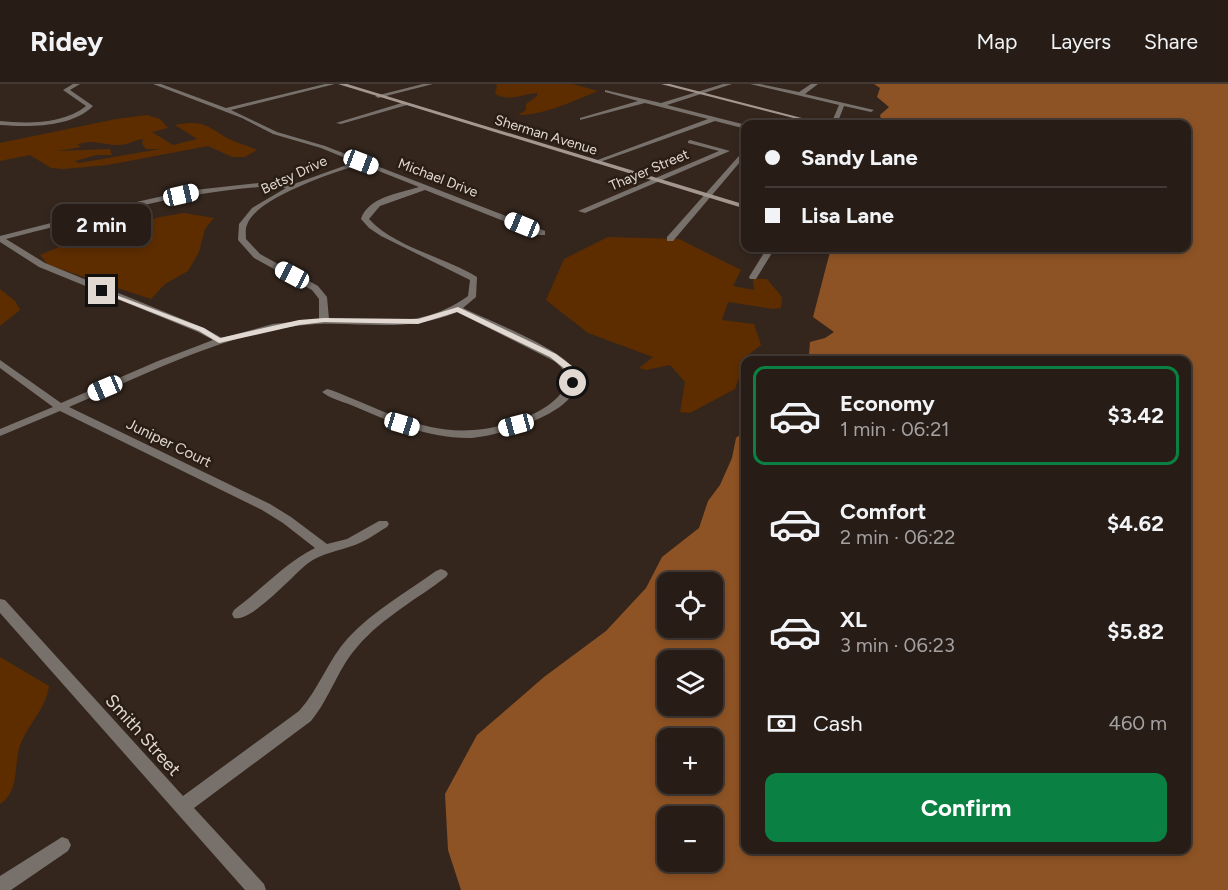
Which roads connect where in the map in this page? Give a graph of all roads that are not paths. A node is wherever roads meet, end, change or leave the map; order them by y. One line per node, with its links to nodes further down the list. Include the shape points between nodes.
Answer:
1 (77, 84): 24 (street, via 66,90 90,106 80,114 41,122)
2 (156, 84): 18 (street, Michael Drive)
3 (332, 84): 18 (street)
4 (346, 84): 13 (street, Sherman Avenue)
5 (430, 84): 13 (street)
6 (664, 84): 11 (street)
7 (729, 84): 11 (street)
8 (753, 84): 12 (street)
9 (815, 84): 12 (street)
10 (607, 91): 14 (street)
11 (700, 93): 16 (street); 22 (street)
12 (799, 95): 17 (street)
13 (378, 96): 15 (street, Sherman Avenue)
14 (645, 101): 16 (street); 20 (street)
15 (405, 104): 25 (street); 32 (street, Sherman Avenue)
16 (661, 105): 21 (street)
17 (843, 105): 19 (street); 23 (street)
18 (224, 110): 31 (street, Michael Drive, via 274,133)
19 (871, 110)
20 (582, 119)
21 (714, 119): 26 (street); 32 (street)
22 (806, 120)
23 (836, 120)
24 (0, 123)
25 (339, 123)
26 (741, 126)
27 (690, 142): 28 (street)
28 (724, 151): 29 (street); 33 (street, Thayer Street)
29 (741, 154)
30 (741, 157): 36 (street)
31 (361, 162): 34 (street, Betsy Drive); 35 (street, Michael Drive)
32 (595, 162): 33 (street, Sherman Avenue)
33 (656, 180): 36 (street, Sherman Avenue); 38 (street, Thayer Street)
34 (296, 186): 40 (street, via 251,184 210,189); 45 (street, Betsy Drive, via 250,213 243,222 242,238 258,257 318,291 324,300)
35 (426, 187): 39 (street, Michael Drive); 44 (street, via 377,204 365,219 374,230 474,279 472,297)
36 (707, 196): 37 (street, Sherman Avenue); 41 (street)
37 (741, 206)
38 (582, 211)
39 (542, 233)
40 (0, 239): 46 (street, via 42,265)
41 (670, 239)
42 (769, 252): 43 (street)
43 (753, 277)
44 (458, 309): 45 (street, via 418,322); 48 (street, via 566,365 573,383 563,398 543,414 516,425 453,434 402,424)
45 (324, 320): 46 (street, via 280,325)
46 (219, 340): 49 (street)
47 (0, 363): 49 (street, Juniper Court)
48 (327, 392)
49 (60, 407): 50 (street); 52 (street, Juniper Court, via 266,507)
50 (0, 433)
51 (383, 524): 52 (street, via 351,542)
52 (325, 549): 55 (street, via 303,559)
53 (441, 574): 56 (street, via 352,643 305,716)
54 (0, 604): 56 (street, Smith Street)
55 (239, 614)
56 (183, 806): 59 (street, Smith Street)
57 (62, 845): 58 (street)
58 (0, 887)
59 (257, 890)

